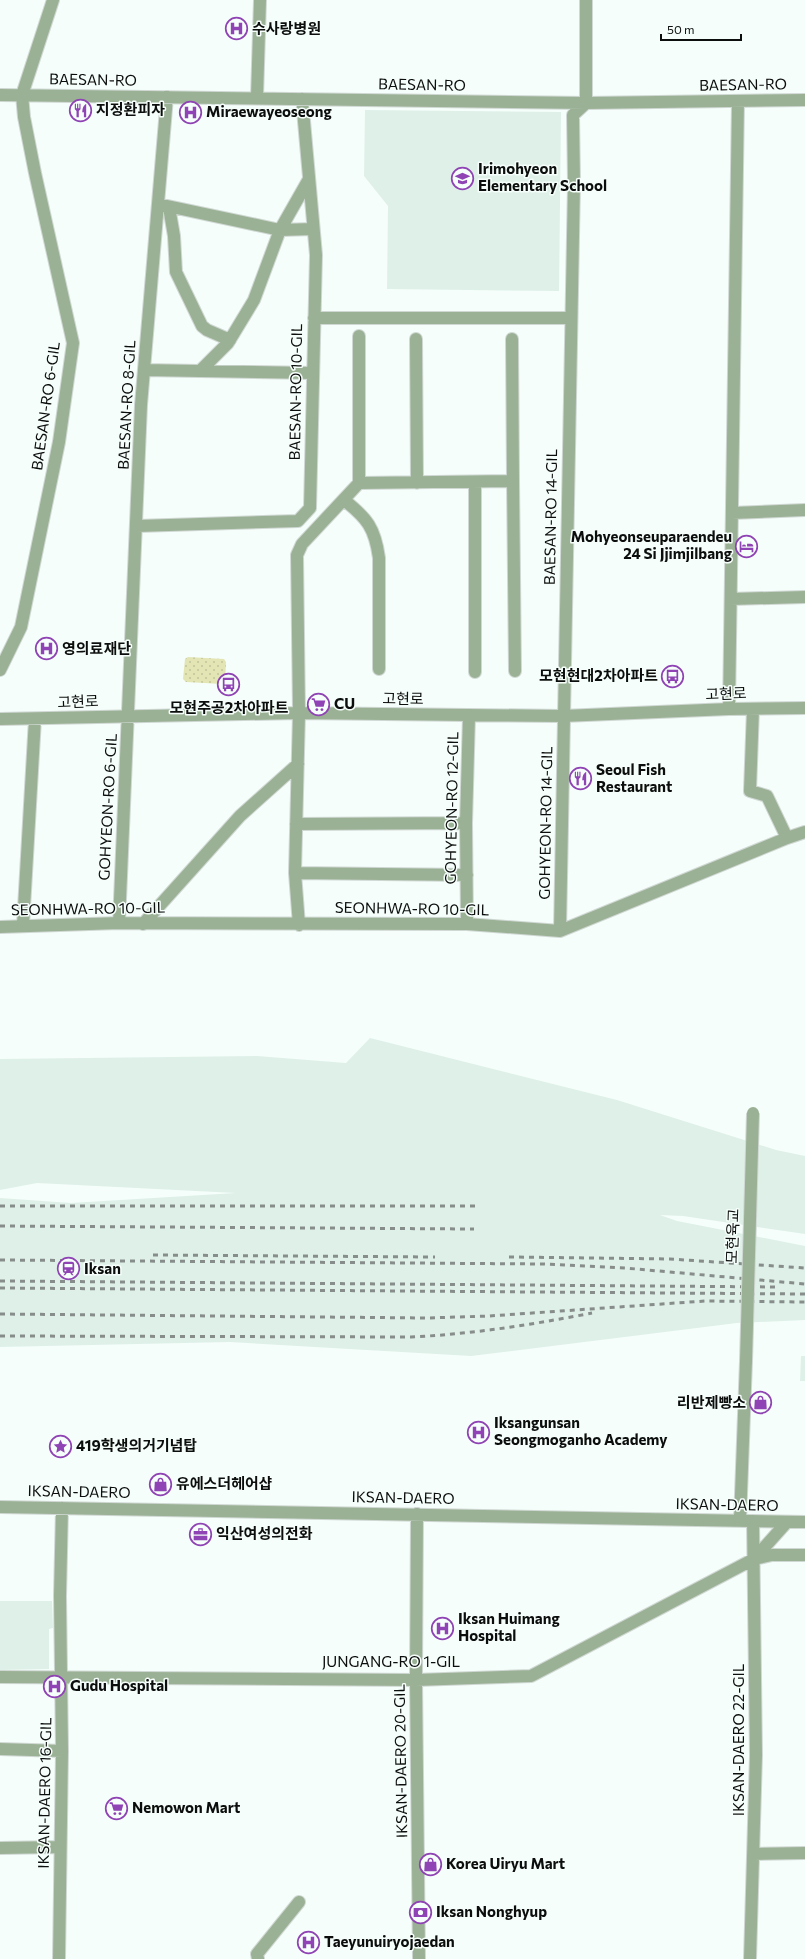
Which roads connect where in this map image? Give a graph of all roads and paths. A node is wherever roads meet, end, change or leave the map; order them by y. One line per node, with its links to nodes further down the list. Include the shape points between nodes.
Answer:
1 (53, 0): 5 (street)
2 (260, 0): 7 (street)
3 (586, 0): 11 (street)
4 (0, 95): 5 (street, BAESAN-RO)
5 (22, 95): 6 (street, BAESAN-RO); 36 (street, BAESAN-RO 6-GIL, via 24,117 72,343 59,442 21,627)
6 (167, 97): 7 (street, BAESAN-RO); 13 (street, BAESAN-RO 8-GIL)
7 (257, 97): 8 (street, BAESAN-RO)
8 (302, 98): 11 (street, BAESAN-RO); 12 (street, BAESAN-RO 10-GIL)
9 (805, 100): 10 (street, BAESAN-RO)
10 (738, 101): 11 (street, BAESAN-RO); 31 (street)
11 (586, 104): 17 (street, BAESAN-RO 14-GIL, via 573,115)
12 (309, 179): 14 (street, BAESAN-RO 10-GIL); 15 (street)
13 (164, 206): 15 (street); 21 (street, via 174,236 176,272 183,288 202,326); 22 (street, BAESAN-RO 8-GIL)
14 (313, 229): 15 (street); 16 (street, BAESAN-RO 10-GIL, via 316,255)
15 (280, 230): 21 (street, via 254,300)
16 (314, 318): 17 (street); 24 (street, BAESAN-RO 10-GIL)
17 (571, 318): 45 (street, BAESAN-RO 14-GIL)
18 (359, 336): 27 (street)
19 (416, 339): 28 (street)
20 (512, 339): 25 (street)
21 (230, 340): 23 (street)
22 (144, 370): 23 (street); 32 (street, BAESAN-RO 8-GIL)
23 (200, 371): 24 (street)
24 (313, 373): 32 (street, BAESAN-RO 10-GIL, via 310,508 298,521)
25 (513, 481): 26 (street); 37 (street)
26 (475, 482): 28 (street); 38 (street)
27 (359, 483): 28 (street); 29 (street)
28 (417, 483)
29 (344, 500): 35 (street, via 361,513 377,540); 42 (street, via 302,544 297,555)
30 (805, 510): 31 (street)
31 (732, 513): 34 (street)
32 (136, 526): 43 (street, BAESAN-RO 8-GIL)
33 (805, 597): 34 (street)
34 (731, 599): 40 (street)
35 (379, 669)
36 (0, 670)
37 (516, 671)
38 (474, 672)
39 (805, 708): 41 (street, 고현로)
40 (729, 709): 41 (street, 고현로); 45 (street, 고현로)
41 (753, 709): 52 (street, via 750,791 767,796)
42 (299, 713): 43 (street, 고현로); 44 (street, 고현로); 48 (street)
43 (128, 716): 47 (street, 고현로); 55 (street, GOHYEON-RO 6-GIL)
44 (469, 716): 45 (street, 고현로); 49 (street, GOHYEON-RO 12-GIL)
45 (563, 716): 61 (street, GOHYEON-RO 14-GIL)
46 (0, 719): 47 (street, 고현로)
47 (35, 719): 59 (street)
48 (298, 764): 50 (street); 56 (street, via 240,816)
49 (466, 823): 50 (street); 54 (street, GOHYEON-RO 12-GIL)
50 (296, 824): 53 (street)
51 (805, 832): 52 (street, SEONHWA-RO 10-GIL)
52 (787, 838): 61 (street, SEONHWA-RO 10-GIL)
53 (295, 873): 54 (street); 58 (street)
54 (467, 875): 57 (street, GOHYEON-RO 12-GIL)
55 (119, 923): 56 (street, SEONHWA-RO 10-GIL); 59 (street, SEONHWA-RO 10-GIL)
56 (143, 924): 58 (street, SEONHWA-RO 10-GIL)
57 (467, 924): 58 (street, SEONHWA-RO 10-GIL); 61 (street, SEONHWA-RO 10-GIL)
58 (299, 925)
59 (23, 926): 60 (street, SEONHWA-RO 10-GIL)
60 (0, 927)
61 (560, 931)
62 (753, 1113): 66 (street, 모현육교, bridge)
63 (0, 1507): 64 (street, IKSAN-DAERO)
64 (62, 1508): 65 (street, IKSAN-DAERO); 72 (street, IKSAN-DAERO 16-GIL)
65 (417, 1514): 66 (street, IKSAN-DAERO); 74 (street, IKSAN-DAERO 20-GIL)
66 (740, 1521): 67 (street, IKSAN-DAERO)
67 (753, 1521): 68 (street, IKSAN-DAERO); 71 (street, IKSAN-DAERO 22-GIL)
68 (787, 1522): 69 (street, IKSAN-DAERO); 71 (street)
69 (805, 1522)
70 (805, 1555): 71 (street, via 772,1555)
71 (754, 1559): 74 (street, JUNGANG-RO 1-GIL, via 531,1676); 80 (street, IKSAN-DAERO 22-GIL)
72 (62, 1676): 73 (street, JUNGANG-RO 1-GIL); 74 (street, JUNGANG-RO 1-GIL); 76 (street, IKSAN-DAERO 16-GIL)
73 (0, 1677)
74 (416, 1680): 84 (street, IKSAN-DAERO 20-GIL)
75 (0, 1749): 76 (street)
76 (62, 1751): 78 (street, IKSAN-DAERO 16-GIL)
77 (0, 1848): 78 (street)
78 (59, 1848): 82 (street, IKSAN-DAERO 16-GIL)
79 (805, 1853): 80 (street)
80 (754, 1854): 85 (street, IKSAN-DAERO 22-GIL)
81 (299, 1902): 83 (street, via 258,1954)
82 (59, 1959)
83 (258, 1959)
84 (419, 1959)
85 (750, 1959)

